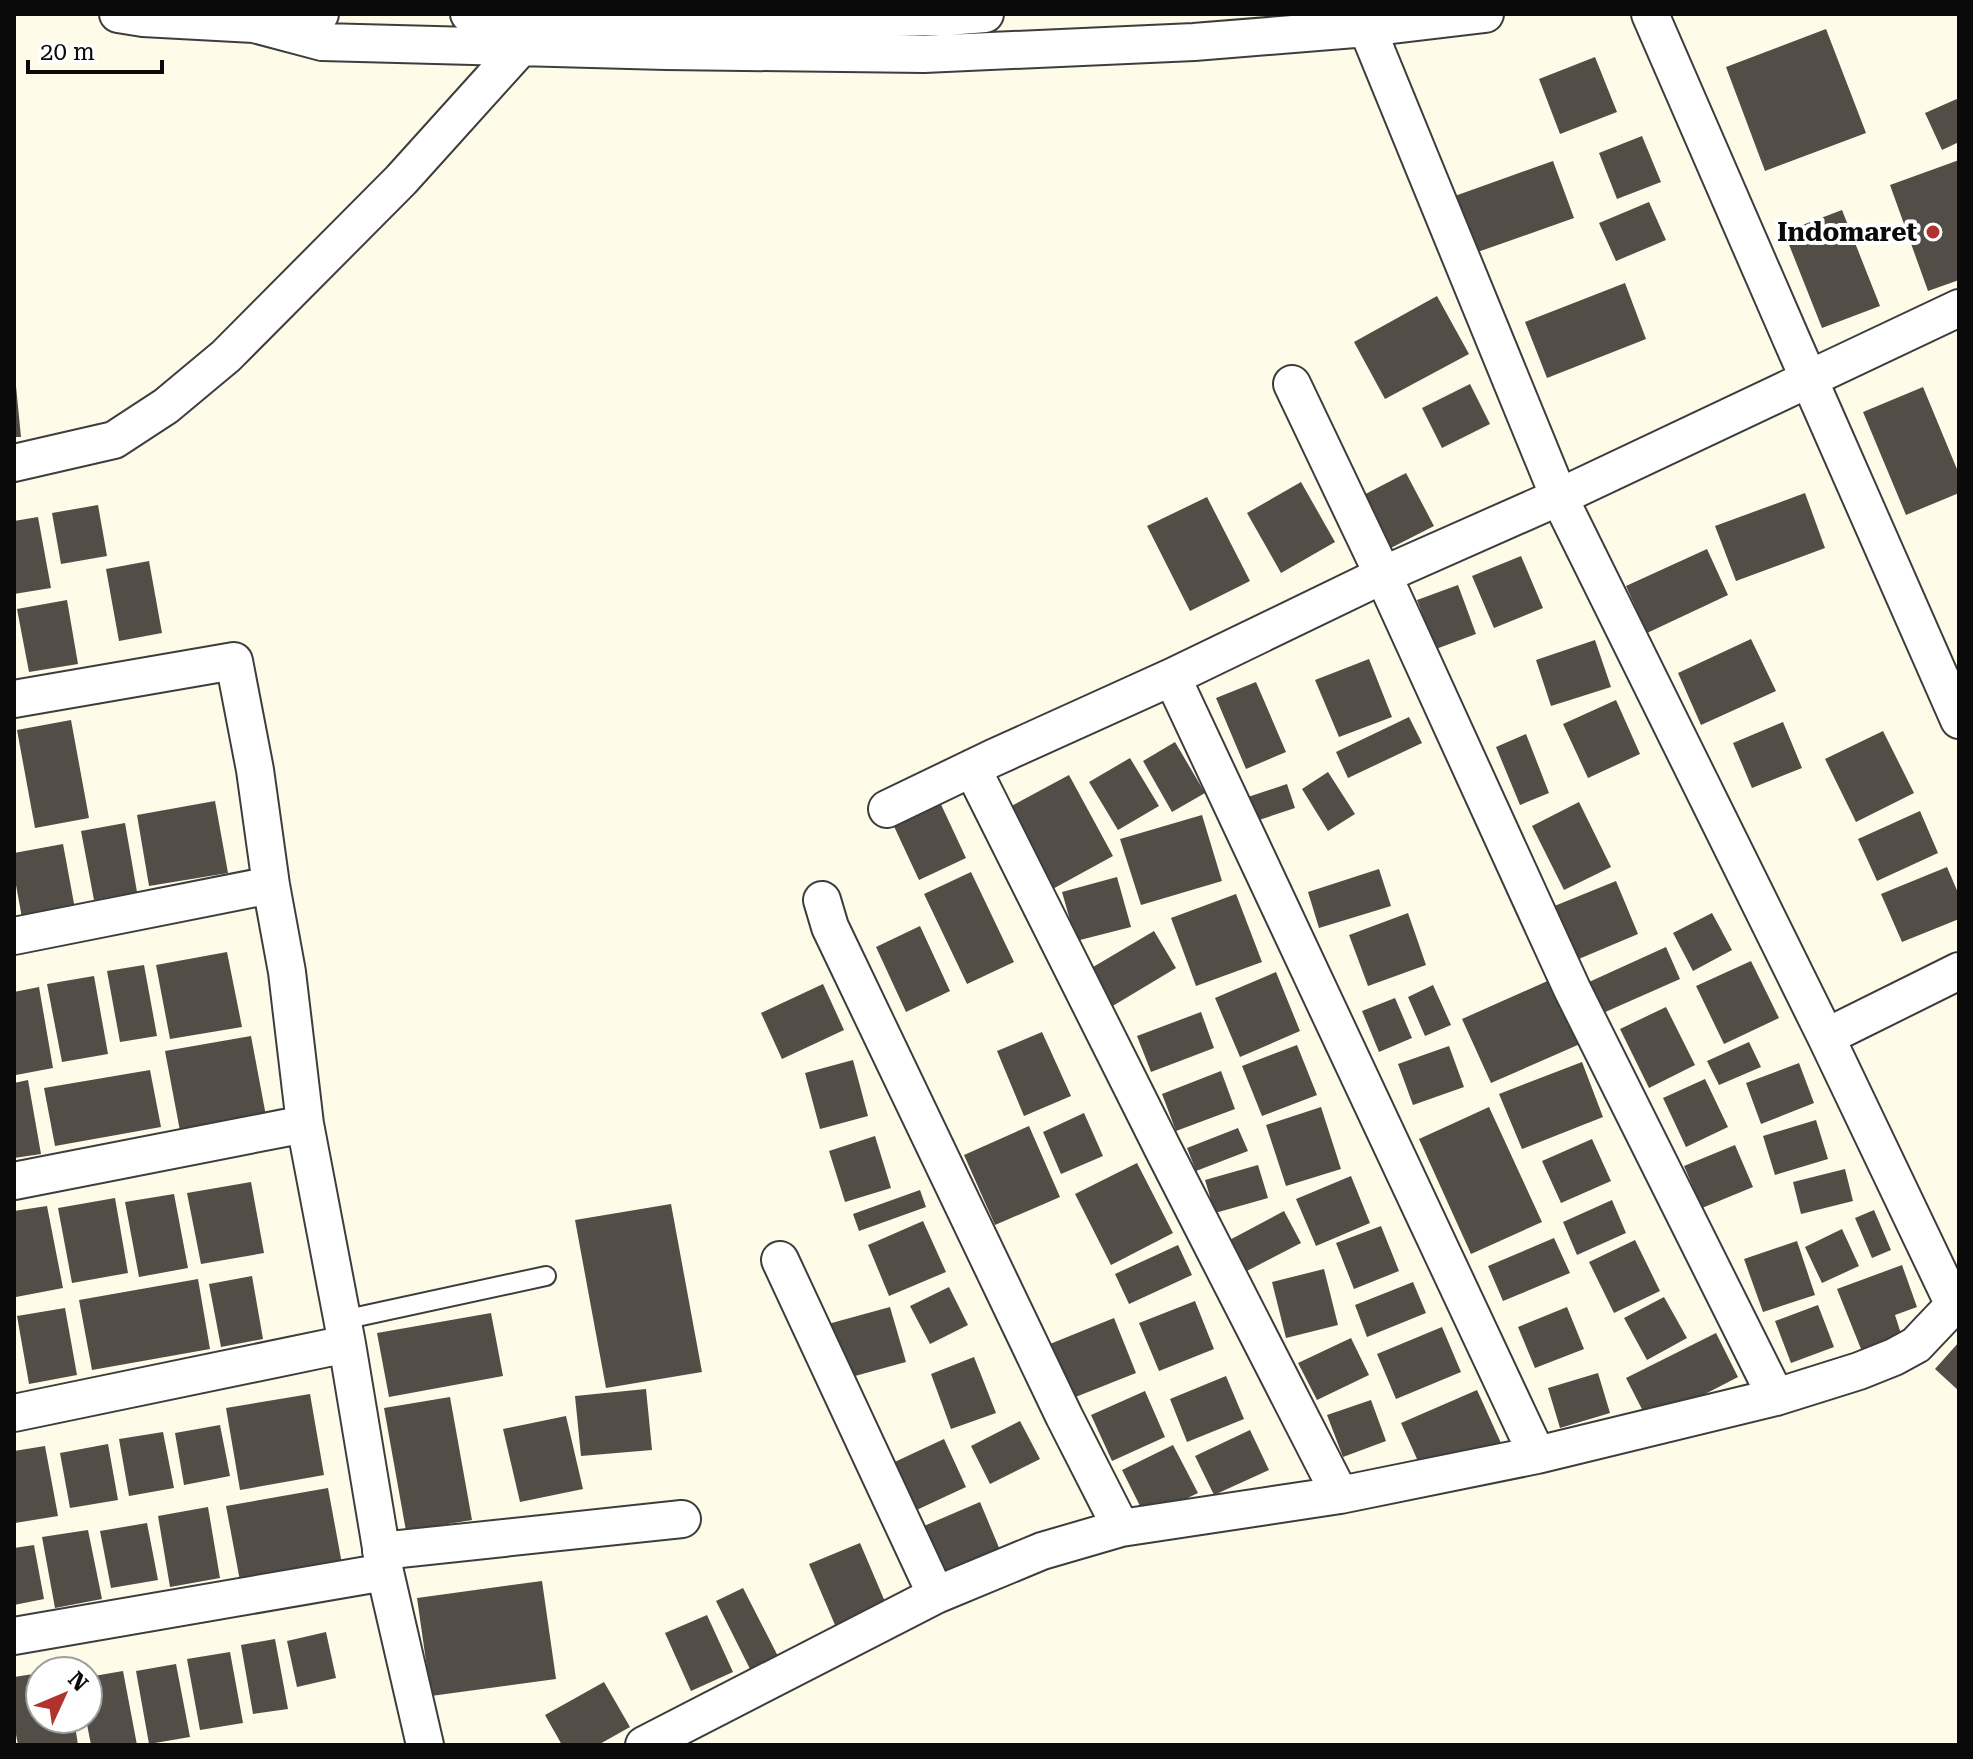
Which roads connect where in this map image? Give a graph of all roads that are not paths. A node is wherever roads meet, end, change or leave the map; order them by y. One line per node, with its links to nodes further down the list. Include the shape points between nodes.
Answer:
1 (118, 14): 8 (street)
2 (320, 14): 8 (street)
3 (469, 14): 7 (street, via 672,21)
4 (985, 14): 7 (street)
5 (1485, 14): 9 (street)
6 (1650, 14): 12 (street)
7 (838, 16)
8 (254, 24): 10 (street, via 322,42)
9 (1367, 28): 10 (street, via 924,54); 15 (street)
10 (521, 47): 14 (street, via 391,190 226,356 178,396 114,440)
11 (1959, 308): 12 (street)
12 (1810, 379): 15 (street); 19 (street)
13 (1292, 384): 16 (street)
14 (14, 463)
15 (1559, 497): 16 (street); 26 (street)
16 (1383, 575): 17 (street); 33 (street, via 1572,989)
17 (1172, 677): 20 (street); 35 (street)
18 (14, 699): 22 (street, via 234,661)
19 (1959, 720)
20 (972, 768): 21 (street); 36 (street)
21 (887, 809)
22 (271, 885): 24 (street); 27 (street)
23 (822, 900): 38 (street, via 837,942)
24 (14, 936)
25 (1959, 971): 26 (street)
26 (1826, 1037): 31 (street)
27 (305, 1124): 28 (street); 32 (street)
28 (14, 1181)
29 (780, 1260): 40 (street)
30 (546, 1276): 32 (lane)
31 (1956, 1301): 33 (street, via 1916,1345 1894,1357)
32 (345, 1332): 34 (street); 39 (street)
33 (1776, 1397): 35 (street)
34 (14, 1413)
35 (1537, 1455): 36 (street)
36 (1340, 1495): 38 (street)
37 (682, 1519): 39 (street)
38 (1121, 1528): 40 (street, via 1042,1551)
39 (383, 1562): 41 (street); 42 (street)
40 (936, 1595): 43 (street)
41 (14, 1636)
42 (425, 1745)
43 (644, 1745)

